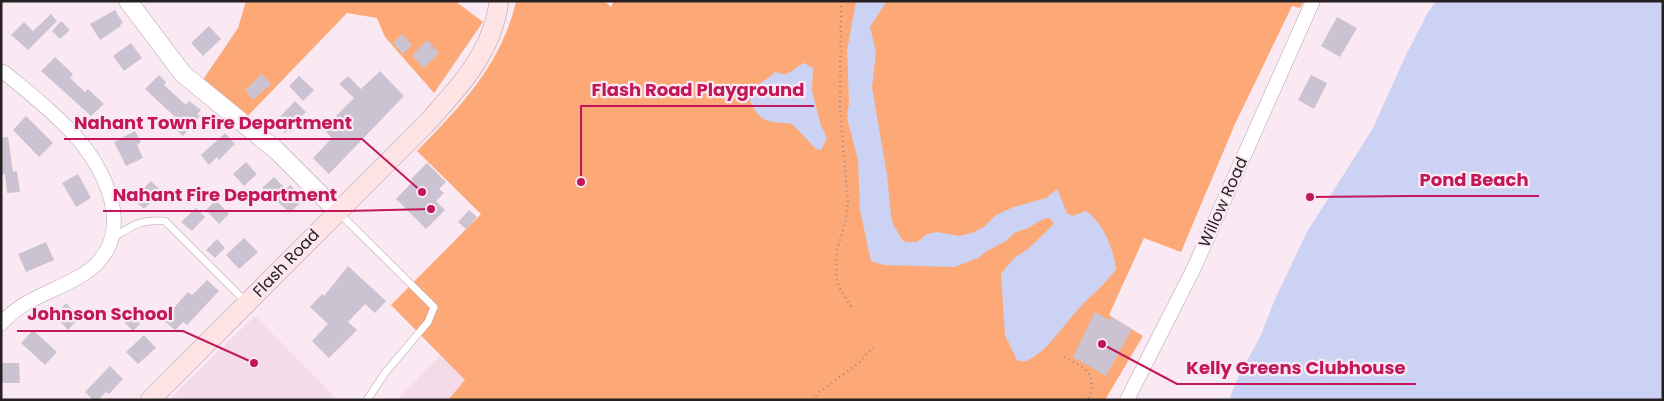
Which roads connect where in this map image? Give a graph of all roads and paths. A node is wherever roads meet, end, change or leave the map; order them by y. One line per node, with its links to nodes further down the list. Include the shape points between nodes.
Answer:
1 (128, 1): 6 (street, via 183,74 276,150)
2 (499, 1): 6 (main road, Flash Road, via 497,18 484,50 460,88)
3 (841, 1): 9 (path, via 840,110 848,201 837,249 836,277)
4 (1313, 1): 17 (street, Willow Road, via 1194,268)
5 (4, 72): 7 (street, via 78,140 100,174 111,199 116,222)
6 (337, 211): 8 (main road, Flash Road); 14 (lane, via 434,307 428,322)
7 (114, 238): 8 (lane, via 148,220 165,221); 10 (street, via 100,260 83,274 29,300)
8 (247, 303): 13 (main road, Flash Road)
9 (852, 308)
10 (1, 324)
11 (874, 347): 15 (path)
12 (1064, 357): 16 (path, via 1089,373 1092,386)
13 (150, 400)
14 (367, 400)
15 (813, 400)
16 (1088, 400)
17 (1127, 400)

